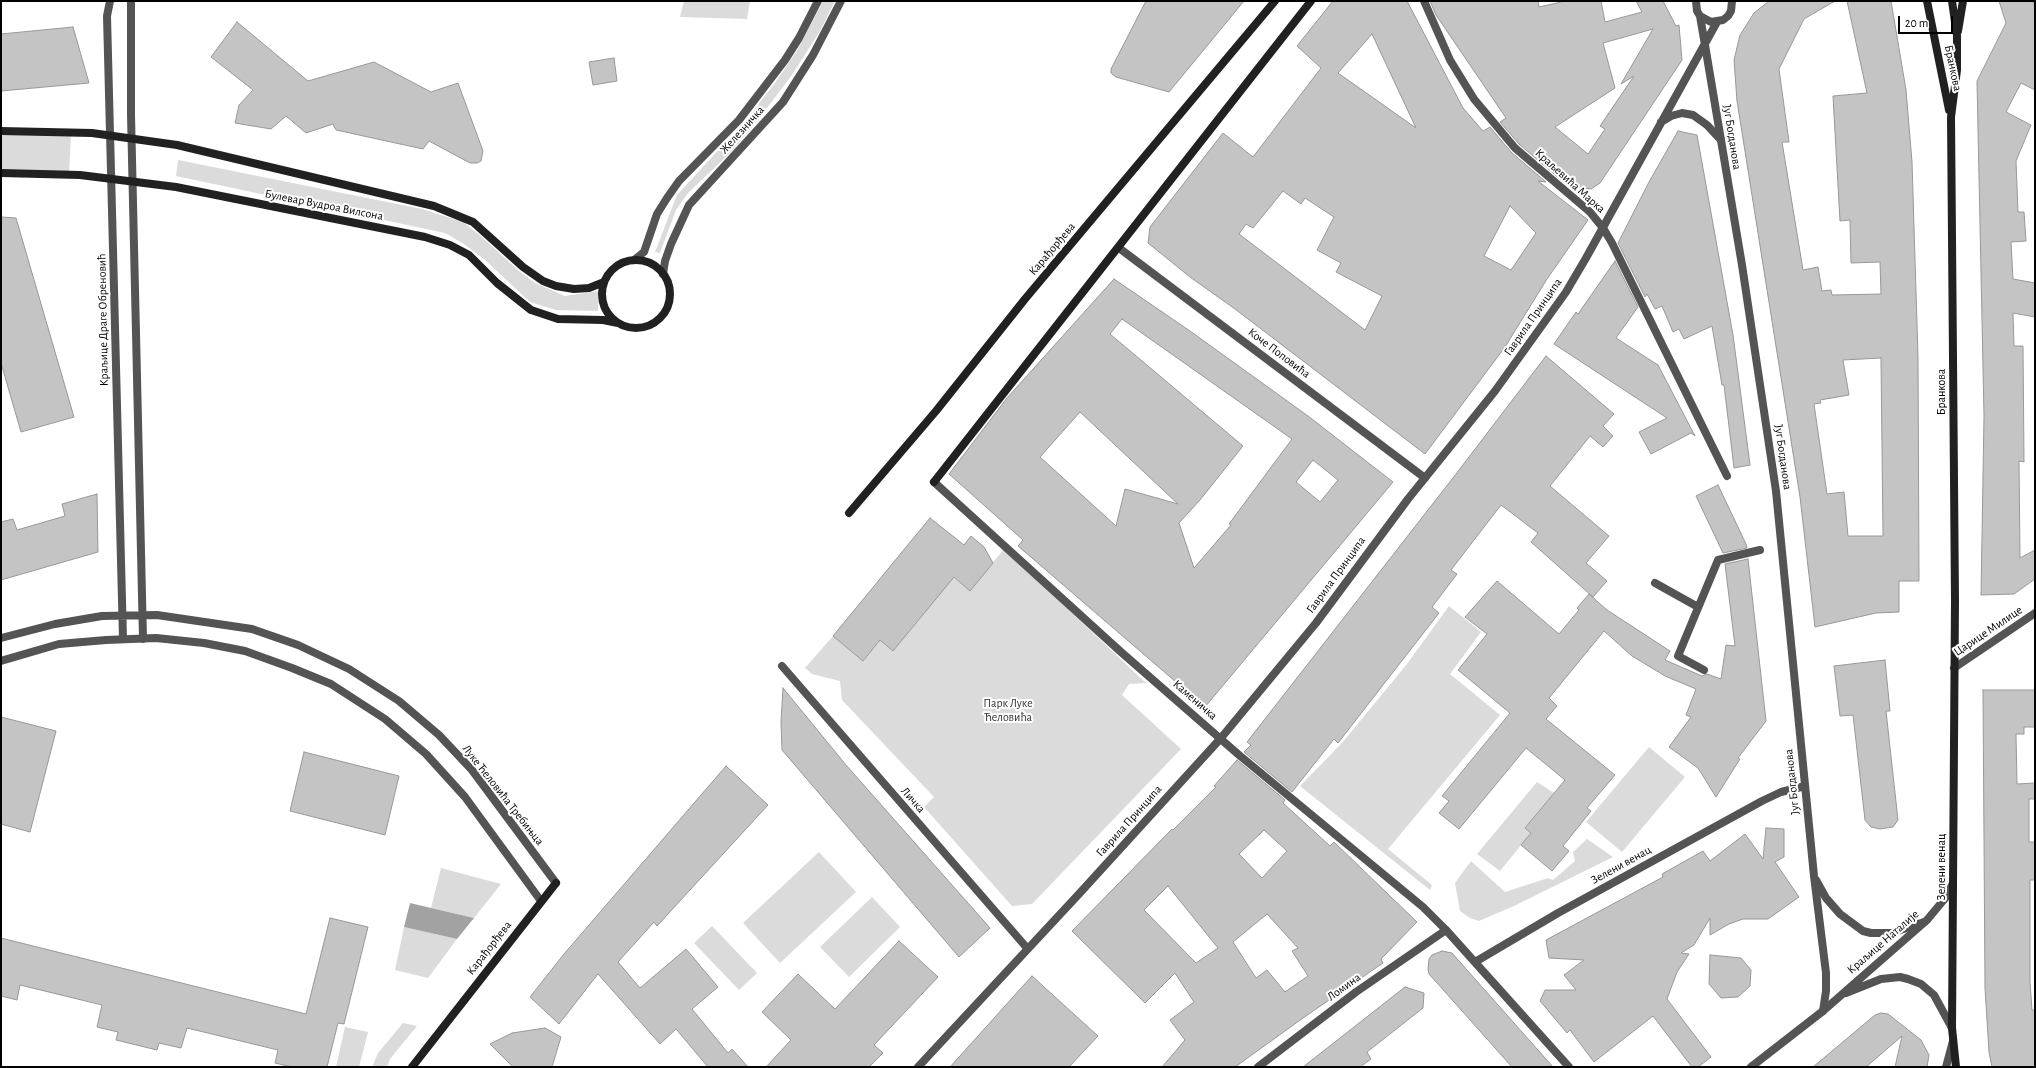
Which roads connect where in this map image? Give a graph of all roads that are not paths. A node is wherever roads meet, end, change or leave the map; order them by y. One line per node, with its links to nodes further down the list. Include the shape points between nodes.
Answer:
1 (110, 1): 20 (street, Краљице Драге Обреновић, via 107,16)
2 (131, 1): 21 (street)
3 (818, 1): 28 (street, Железничка, via 799,38 739,120 667,198 657,214 644,252)
4 (842, 1): 29 (street, Железничка, via 813,55 783,102 689,205 671,244)
5 (1275, 1): 35 (main road, Карађорђева)
6 (1311, 1): 27 (main road)
7 (1424, 1): 26 (street, Краљевића Марка, via 1450,60 1474,99 1515,148 1590,212)
8 (1696, 1): 13 (street, Југ Богданова)
9 (1926, 1): 17 (main road, Бранкова)
10 (1952, 1): 15 (main road, Бранкова)
11 (1963, 1): 15 (main road)
12 (1733, 2): 14 (street, Гаврила Принципа, via 1728,16)
13 (1700, 16): 14 (street); 16 (street, Југ Богданова)
14 (1717, 22): 16 (street, Гаврила Принципа)
15 (1957, 36): 17 (main road, Бранкова, via 1957,70)
16 (1705, 45): 18 (street, Гаврила Принципа); 22 (street, Југ Богданова)
17 (1951, 116): 47 (main road, Бранкова)
18 (1660, 122): 22 (street, via 1682,113 1693,115 1708,126); 26 (street, Гаврила Принципа)
19 (1, 131): 20 (main road, Булевар Вудроа Вилсона)
20 (110, 135): 21 (main road, Булевар Вудроа Вилсона); 24 (street, Краљице Драге Обреновић)
21 (132, 139): 25 (street); 30 (main road, Булевар Вудроа Вилсона, via 177,145 439,207 473,222 523,267 543,281 574,289 588,288)
22 (1720, 140): 50 (street, Југ Богданова, via 1742,265 1776,491)
23 (1, 173): 24 (main road, Булевар Вудроа Вилсона)
24 (111, 179): 25 (main road, Булевар Вудроа Вилсона); 40 (street, Краљице Драге Обреновић)
25 (133, 181): 31 (main road, Булевар Вудроа Вилсона, via 176,187 425,237 450,245 469,255 497,283 531,310 558,319); 41 (street)
26 (1603, 228): 32 (street, Краљевића Марка); 33 (street, Гаврила Принципа, via 1566,292 1517,362)
27 (1119, 248): 33 (street, Коче Поповића); 34 (main road)
28 (634, 260): 29 (main road, via 653,265); 30 (main road, via 614,268)
29 (663, 274): 31 (main road, via 668,283 670,296 667,308 658,320 636,328)
30 (604, 282): 31 (main road, via 603,303)
31 (618, 323)
32 (1727, 476)
33 (1425, 478): 49 (street, Гаврила Принципа, via 1316,623)
34 (934, 482): 49 (street, Каменичка, via 1116,648)
35 (849, 513)
36 (1760, 550): 38 (street, via 1718,560)
37 (1655, 583): 38 (street)
38 (1698, 607): 48 (street, via 1678,656)
39 (2035, 613): 47 (street, Царице Милице)
40 (122, 616): 41 (street, Луке Ћеловића Требињца); 42 (street, Луке Ћеловића Требињца, via 102,616 55,624); 44 (street, Краљице Драге Обреновић)
41 (143, 616): 43 (street); 53 (street, Луке Ћеловића Требињца, via 200,620 252,629 298,645 349,669 399,701 439,735 472,770)
42 (1, 638)
43 (143, 638): 44 (street); 54 (street, via 204,643 245,651 331,684 385,719 426,754 465,797)
44 (123, 639): 45 (street, via 59,644)
45 (1, 661)
46 (782, 666): 57 (street, Личка)
47 (1954, 668): 52 (main road, Зелени венац)
48 (1704, 670)
49 (1220, 738): 56 (street, Каменичка, via 1423,907); 57 (street, Гаврила Принципа)
50 (1805, 786): 51 (street, Југ Богданова); 58 (street, Зелени венац, via 1781,792 1762,801 1558,913)
51 (1814, 876): 55 (street, Југ Богданова, via 1826,898 1840,914 1863,931 1871,934 1892,933); 60 (street, Југ Богданова, via 1826,973)
52 (1953, 882): 55 (street, Краљице Наталије, via 1947,896); 61 (main road, Зелени венац)
53 (556, 883): 54 (main road, Карађорђева)
54 (541, 901): 63 (main road, Карађорђева)
55 (1927, 920): 59 (street, Краљице Наталије)
56 (1446, 930): 58 (street); 65 (street, Ломина, via 1356,992)
57 (1027, 948): 64 (street, Гаврила Принципа)
58 (1475, 962): 66 (street)
59 (1838, 997): 60 (street, Краљице Наталије); 61 (street, Краљице Наталије, via 1881,979 1908,979 1921,984 1934,995)
60 (1823, 1011): 67 (street, Краљице Наталије)
61 (1952, 1028): 62 (main road, Зелени венац)
62 (1953, 1040): 68 (street); 69 (main road, Зелени венац)
63 (412, 1067)
64 (918, 1067)
65 (1258, 1067)
66 (1569, 1067)
67 (1751, 1067)
68 (1946, 1067)
69 (1956, 1067)

